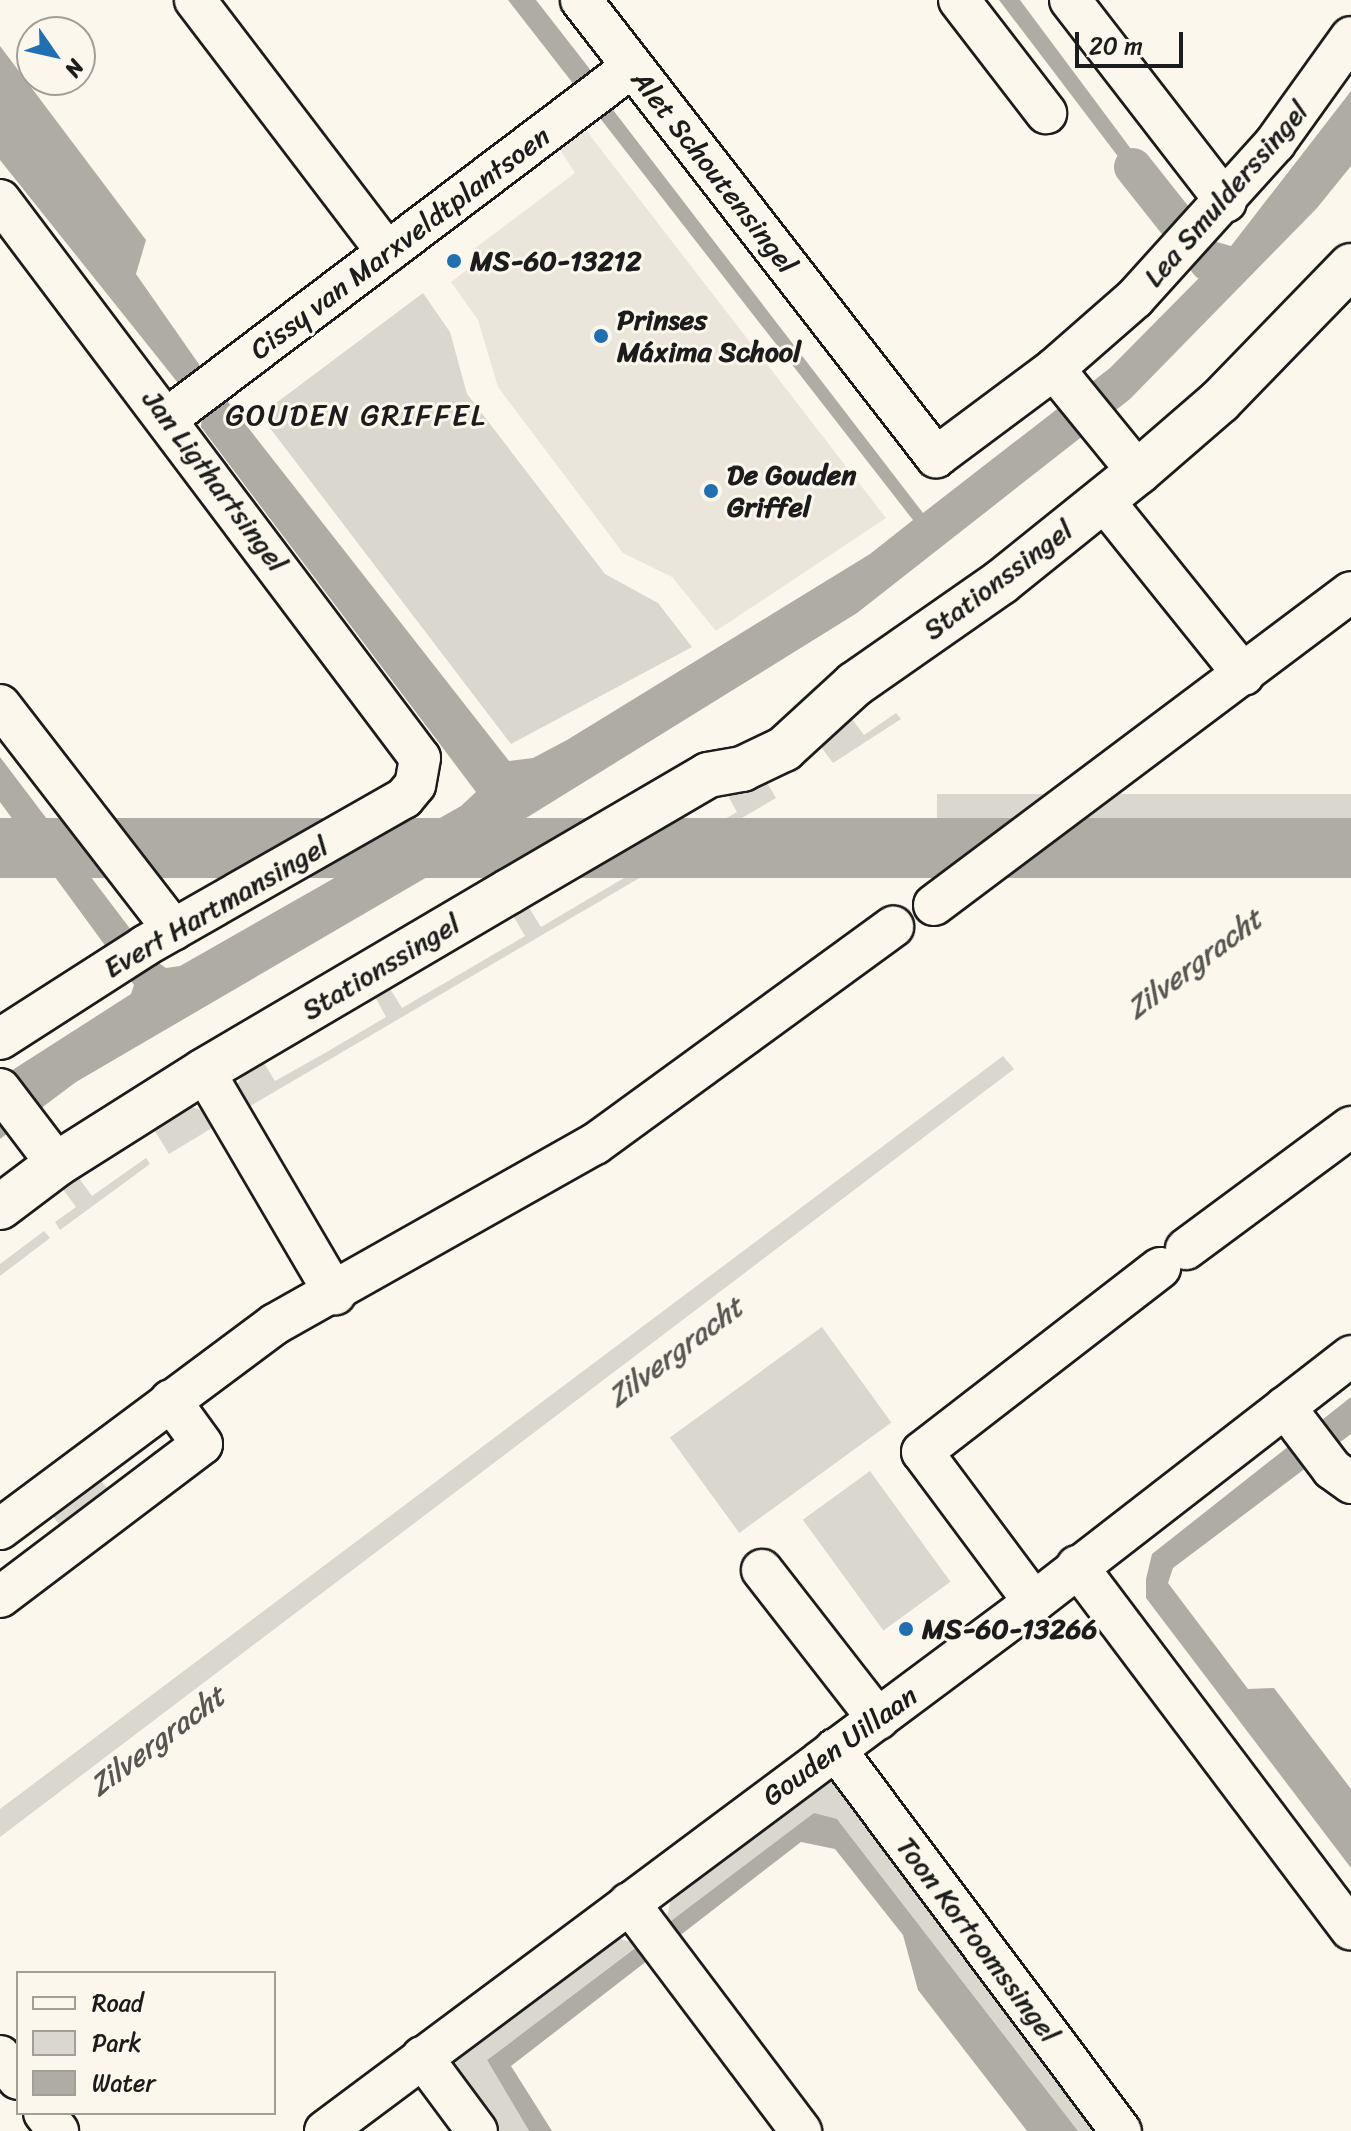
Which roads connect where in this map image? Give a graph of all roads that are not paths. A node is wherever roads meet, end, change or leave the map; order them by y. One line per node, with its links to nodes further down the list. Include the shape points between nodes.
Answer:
1 (195, 0): 10 (street)
2 (581, 0): 6 (street, Alet Schoutensingel)
3 (959, 0): 7 (street)
4 (1070, 0): 9 (street)
5 (1351, 37): 9 (street, Lea Smulderssingel)
6 (608, 85): 10 (street, Cissy van Marxveldtplantsoen); 14 (street, Alet Schoutensingel)
7 (1046, 113)
8 (0, 200): 13 (street, Jan Ligthartsingel)
9 (1204, 227): 12 (street, Lea Smulderssingel)
10 (387, 252): 13 (street, Cissy van Marxveldtplantsoen)
11 (1351, 266): 15 (street, Stationssingel, via 1220,401)
12 (1064, 381): 14 (street, Lea Smulderssingel); 15 (street)
13 (192, 401): 20 (street, Jan Ligthartsingel, via 414,745)
14 (936, 457)
15 (1138, 472): 16 (street, Stationssingel)
16 (1104, 501): 18 (street); 25 (street, Stationssingel, via 1001,582 855,684 784,749 742,769 708,775)
17 (1351, 592): 18 (street)
18 (1244, 675): 21 (street)
19 (0, 705): 23 (street)
20 (420, 767): 23 (street, Evert Hartmansingel, via 404,798)
21 (934, 905)
22 (893, 927): 30 (street, via 595,1144)
23 (146, 946): 24 (street, Evert Hartmansingel)
24 (0, 1039)
25 (204, 1071): 28 (street, Stationssingel); 30 (street)
26 (0, 1089): 28 (street)
27 (1351, 1127): 39 (street, via 922,1452)
28 (57, 1164): 29 (street, Stationssingel)
29 (0, 1207)
30 (335, 1294): 32 (street, via 275,1324)
31 (1351, 1356): 33 (street, Gouden Uillaan)
32 (170, 1400): 35 (street); 38 (street, via 202,1444)
33 (1293, 1418): 34 (street); 36 (street, Gouden Uillaan)
34 (1342, 1476)
35 (0, 1529)
36 (1077, 1566): 39 (street, Gouden Uillaan); 43 (street)
37 (762, 1570): 40 (street)
38 (0, 1597)
39 (1034, 1602): 40 (street, Gouden Uillaan)
40 (878, 1719): 41 (street, Gouden Uillaan)
41 (835, 1749): 42 (street, Gouden Uillaan); 52 (street, Toon Kortoomssingel)
42 (636, 1912): 45 (street, Gouden Uillaan); 51 (street)
43 (1351, 1929)
44 (0, 2056): 46 (street)
45 (422, 2057): 49 (street, Gouden Uillaan); 50 (street)
46 (16, 2076)
47 (46, 2115): 48 (street)
48 (58, 2131)
49 (325, 2131)
50 (477, 2131)
51 (801, 2131)
52 (1121, 2131)

